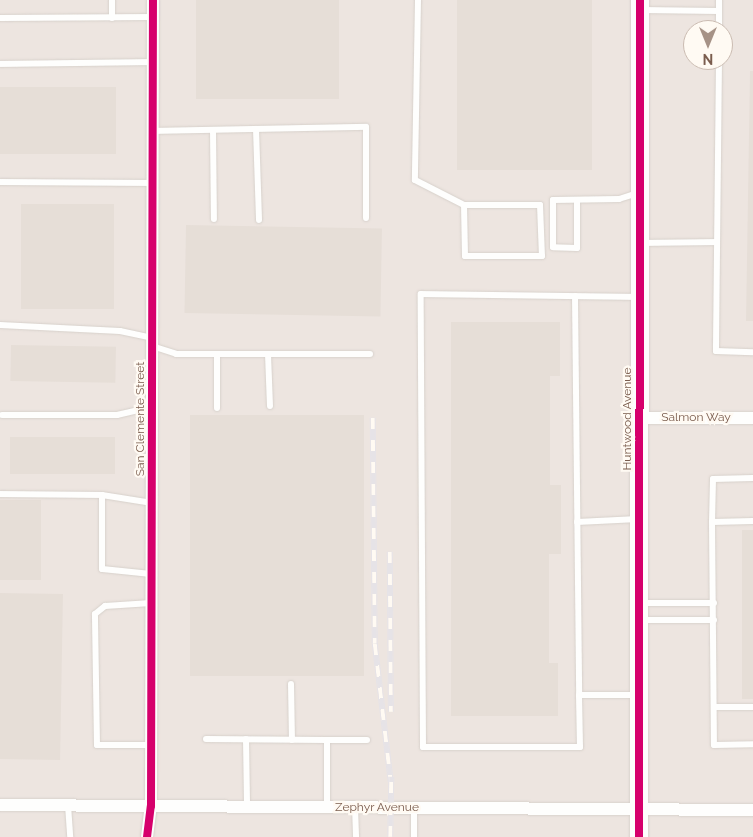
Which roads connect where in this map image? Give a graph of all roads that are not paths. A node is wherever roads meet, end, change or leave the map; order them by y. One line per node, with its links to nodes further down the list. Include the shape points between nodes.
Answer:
1 (112, 0): 8 (lane)
2 (153, 0): 9 (street, San Clemente Street)
3 (418, 0): 21 (lane, via 415,180)
4 (719, 0): 6 (lane)
5 (640, 5): 6 (lane); 19 (street, Huntwood Avenue)
6 (719, 11): 10 (lane)
7 (0, 18): 8 (lane)
8 (112, 18): 9 (lane)
9 (153, 18): 11 (street, San Clemente Street)
10 (719, 20)
11 (153, 62): 12 (lane); 16 (street, San Clemente Street)
12 (0, 64)
13 (719, 70): 25 (lane)
14 (256, 129): 15 (lane); 22 (lane, via 366,127); 24 (lane)
15 (212, 130): 16 (lane); 23 (lane)
16 (153, 131): 18 (street, San Clemente Street)
17 (0, 182): 18 (lane)
18 (153, 183): 30 (street, San Clemente Street)
19 (640, 193): 20 (lane); 26 (street, Huntwood Avenue)
20 (577, 200): 20 (lane, via 577,248 553,247 553,200)
21 (464, 205): 21 (lane, via 465,256 542,256 540,205)
22 (366, 218)
23 (214, 219)
24 (258, 220)
25 (717, 242): 26 (lane); 31 (lane, via 716,351)
26 (640, 243): 28 (street, Huntwood Avenue)
27 (575, 296): 28 (lane); 47 (lane); 56 (lane, via 421,294 424,747 580,747)
28 (640, 296): 39 (street, Huntwood Avenue)
29 (0, 325): 30 (lane, via 120,332)
30 (152, 342): 32 (lane, via 176,354); 36 (street, San Clemente Street)
31 (753, 352)
32 (217, 354): 33 (lane); 37 (lane)
33 (268, 354): 34 (lane); 35 (lane)
34 (370, 354)
35 (270, 406)
36 (152, 407): 38 (lane, via 117,415); 44 (street, San Clemente Street)
37 (217, 408)
38 (2, 415)
39 (640, 418): 40 (street, Salmon Way); 45 (street, Huntwood Avenue)
40 (753, 418)
41 (753, 478): 48 (lane, via 712,479)
42 (0, 494): 43 (lane)
43 (102, 495): 44 (lane); 49 (lane, via 102,569)
44 (152, 503): 49 (street, San Clemente Street)
45 (639, 519): 47 (lane); 51 (street, Huntwood Avenue)
46 (753, 521): 48 (lane)
47 (577, 522): 56 (lane)
48 (712, 522): 52 (lane)
49 (151, 574): 50 (street, San Clemente Street)
50 (151, 603): 66 (street, San Clemente Street); 66 (lane, via 105,606 95,614 97,745)
51 (639, 603): 52 (lane); 53 (street, Huntwood Avenue)
52 (714, 603): 54 (lane)
53 (639, 620): 54 (lane); 57 (street, Huntwood Avenue)
54 (714, 620): 58 (lane)
55 (291, 684): 62 (lane)
56 (579, 695): 57 (lane)
57 (639, 695): 74 (street, Huntwood Avenue)
58 (714, 707): 59 (lane); 65 (lane, via 714,745)
59 (753, 707)
60 (206, 739): 61 (lane)
61 (246, 739): 62 (lane); 70 (lane)
62 (292, 740): 63 (lane)
63 (327, 740): 64 (lane); 71 (lane)
64 (368, 740)
65 (753, 744)
66 (151, 745): 69 (street, San Clemente Street)
67 (0, 805): 68 (street, Zephyr Avenue)
68 (68, 805): 69 (street, Zephyr Avenue); 76 (lane)
69 (151, 806): 70 (street, Zephyr Avenue); 77 (street, San Clemente Street)
70 (247, 806): 71 (street, Zephyr Avenue)
71 (327, 807): 72 (street, Zephyr Avenue)
72 (355, 808): 73 (street, Zephyr Avenue); 78 (lane)
73 (414, 808): 74 (street, Zephyr Avenue); 79 (lane)
74 (639, 810): 75 (street, Zephyr Avenue); 80 (street, Huntwood Avenue)
75 (753, 810)
76 (70, 837)
77 (147, 837)
78 (356, 837)
79 (414, 837)
80 (639, 837)

